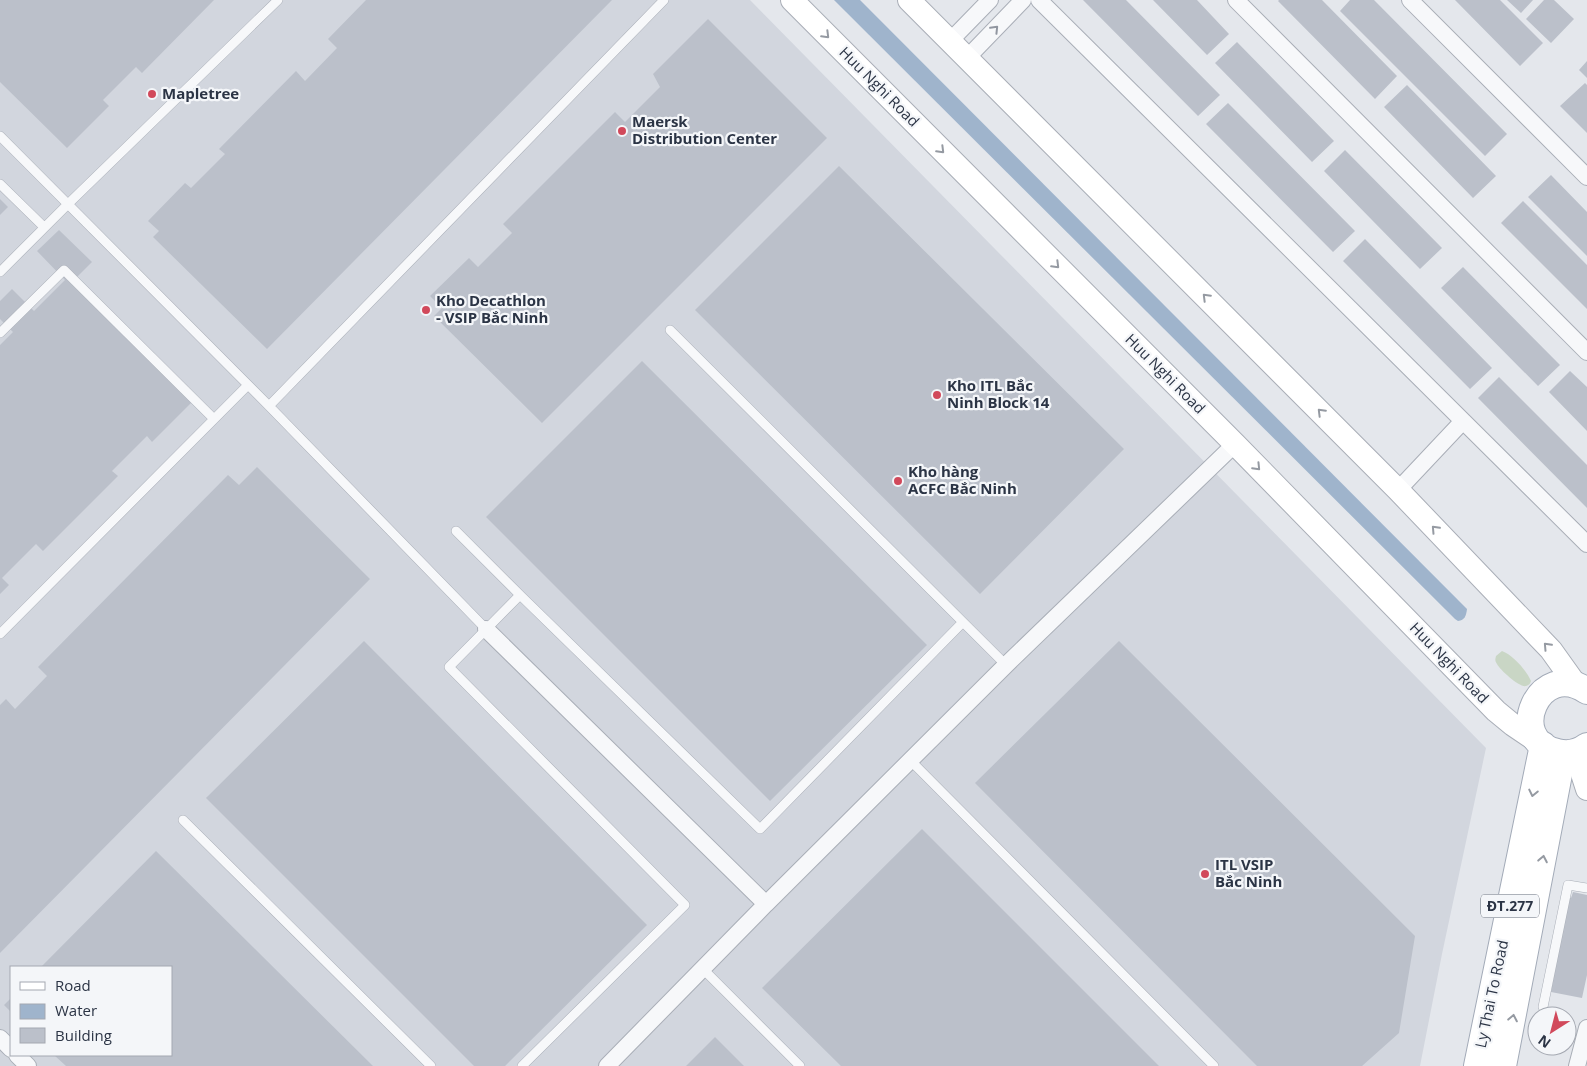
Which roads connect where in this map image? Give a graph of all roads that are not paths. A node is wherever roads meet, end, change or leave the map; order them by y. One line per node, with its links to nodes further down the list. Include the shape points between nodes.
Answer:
1 (278, 0): 15 (lane)
2 (664, 0): 22 (lane)
3 (792, 0): 25 (main road, Huu Nghi Road, one-way to 25)
4 (909, 0): 10 (main road)
5 (990, 0): 10 (street)
6 (1023, 0): 11 (street, one-way to 6)
7 (1039, 0): 24 (street)
8 (1236, 0): 20 (street)
9 (1410, 0): 13 (street)
10 (950, 41): 11 (main road)
11 (968, 57): 26 (main road, one-way to 11)
12 (0, 136): 15 (lane)
13 (1587, 176)
14 (0, 184): 16 (lane)
15 (68, 204): 16 (lane); 21 (lane)
16 (44, 227): 17 (lane)
17 (0, 272)
18 (670, 330): 30 (lane)
19 (0, 333): 23 (lane, via 64,270)
20 (1587, 352)
21 (248, 385): 22 (lane); 23 (lane)
22 (269, 406): 31 (lane)
23 (214, 419): 32 (lane)
24 (1464, 421): 26 (street); 28 (street)
25 (1234, 444): 33 (street); 35 (main road, Huu Nghi Road, one-way to 35, via 1496,711 1520,730)
26 (1398, 490): 34 (main road, one-way to 26)
27 (456, 531): 29 (lane)
28 (1587, 544)
29 (520, 595): 30 (lane, via 760,829); 31 (lane)
30 (963, 622): 33 (lane)
31 (486, 629): 40 (street); 49 (lane, via 449,667 685,905)
32 (0, 634)
33 (1006, 665): 36 (street)
34 (1583, 682): 35 (main road, via 1550,686 1532,706 1533,733)
35 (1562, 748): 37 (main road); 53 (main road, Ly Thai To Road / ĐT.277, one-way to 53); 54 (main road, Ly Thai To Road / ĐT.277, one-way to 35)
36 (911, 761): 40 (street); 52 (lane)
37 (1587, 789)
38 (183, 820): 48 (lane)
39 (1587, 888): 42 (lane, via 1568,885)
40 (766, 904): 41 (street)
41 (703, 969): 50 (street); 51 (lane)
42 (1543, 1006)
43 (1587, 1028): 55 (street)
44 (0, 1038): 45 (street)
45 (10, 1048)
46 (18, 1056): 47 (street)
47 (28, 1066)
48 (431, 1066)
49 (522, 1066)
50 (607, 1066)
51 (800, 1066)
52 (1214, 1066)
53 (1477, 1066)
54 (1503, 1066)
55 (1578, 1066)

